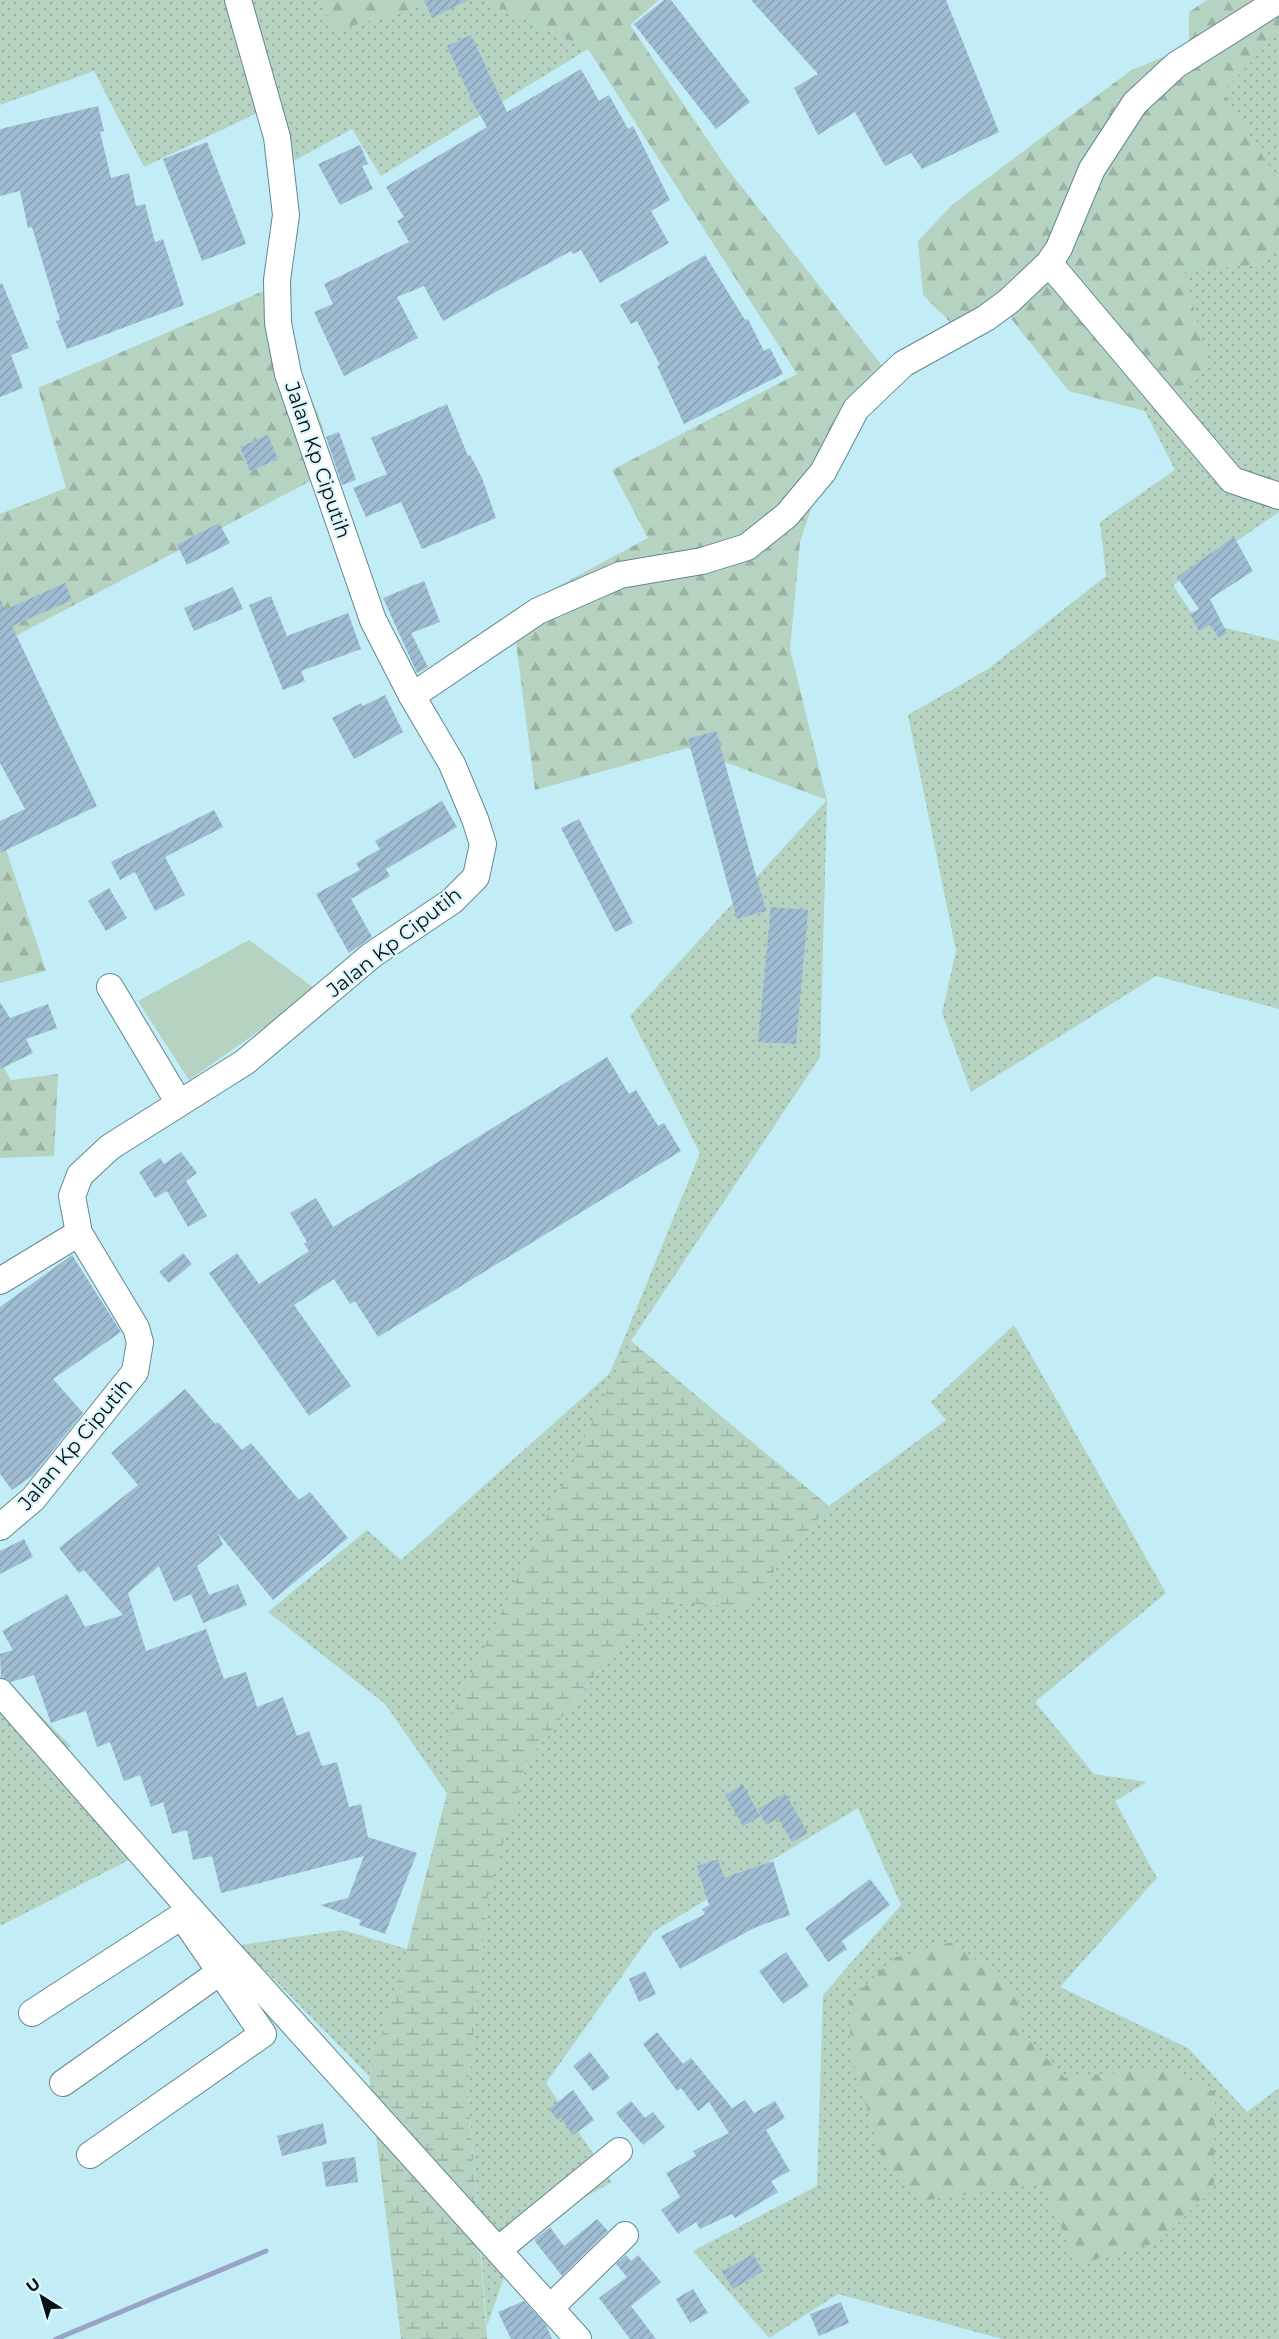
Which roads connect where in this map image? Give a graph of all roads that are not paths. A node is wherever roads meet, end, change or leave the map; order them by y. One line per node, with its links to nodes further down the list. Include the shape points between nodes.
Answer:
1 (238, 0): 5 (street, Jalan Kp Ciputih, via 277,137 286,214 277,280 278,323 288,374 373,620)
2 (1279, 0): 3 (street, via 1176,65 1135,103 1092,169)
3 (1049, 263): 4 (street, via 1232,480); 5 (street, via 986,318 903,364 856,409 823,472 787,515 747,547 702,561 620,575 538,611)
4 (1279, 496)
5 (411, 696): 7 (street, Jalan Kp Ciputih, via 452,764 476,819 483,844 476,877 452,901 372,955 245,1062)
6 (110, 987): 7 (street)
7 (179, 1103): 8 (street, Jalan Kp Ciputih, via 110,1147 80,1175 72,1196)
8 (79, 1233): 9 (street); 10 (street, Jalan Kp Ciputih, via 136,1328 140,1342 135,1372 33,1499)
9 (0, 1281)
10 (0, 1527)
11 (0, 1692): 12 (street)
12 (186, 1913): 13 (street); 14 (street); 19 (street)
13 (220, 1972): 15 (street); 17 (street, via 263,2034)
14 (32, 2013)
15 (63, 2083)
16 (619, 2151): 19 (street)
17 (90, 2155)
18 (625, 2235): 20 (street)
19 (498, 2250): 20 (street)
20 (550, 2308): 21 (street)
21 (578, 2339)

